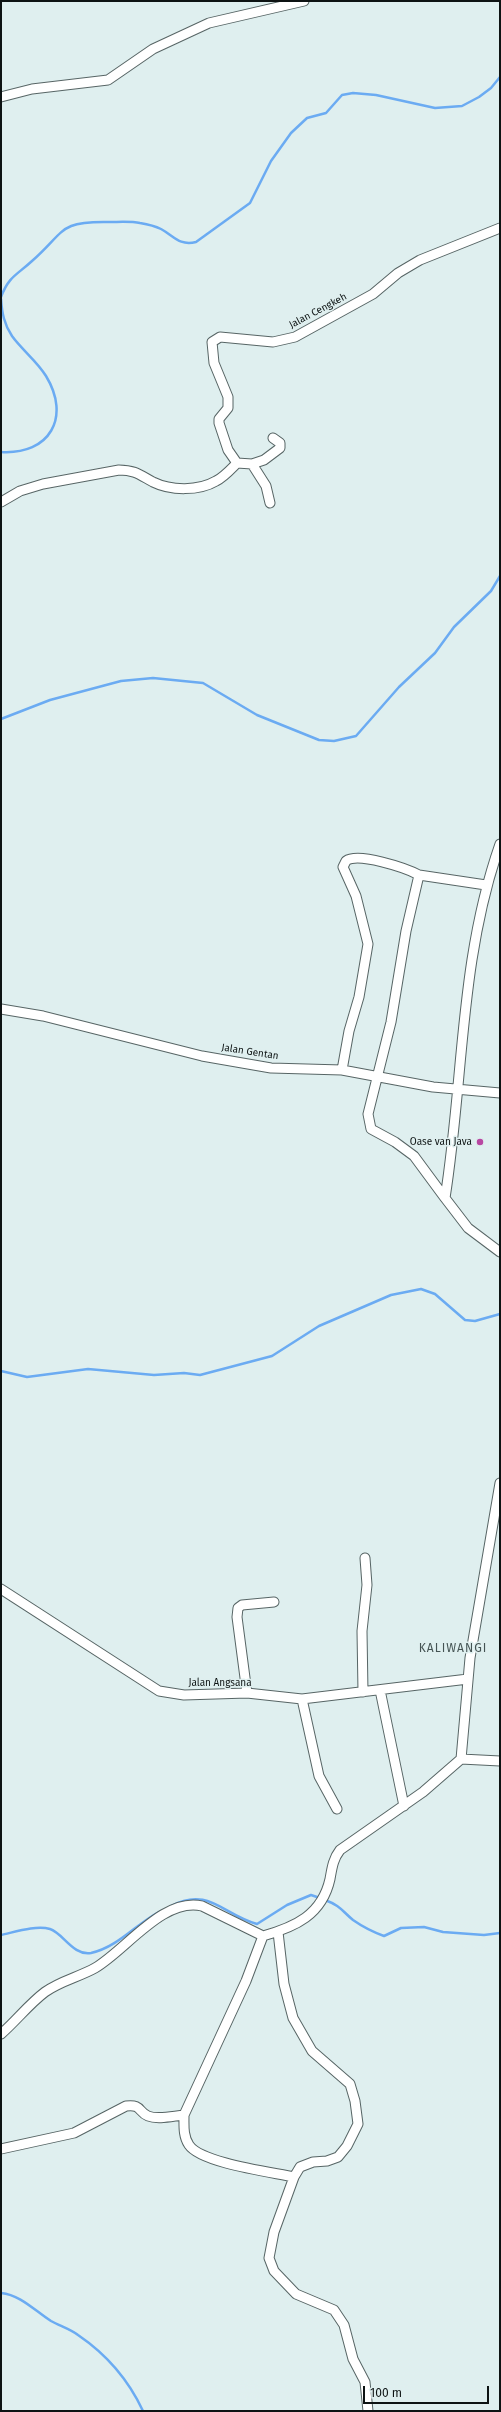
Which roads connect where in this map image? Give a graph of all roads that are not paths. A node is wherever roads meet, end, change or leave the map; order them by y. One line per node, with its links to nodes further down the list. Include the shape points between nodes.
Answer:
1 (304, 1): 2 (street, via 209,23 153,49 108,80 32,89)
2 (1, 96)
3 (500, 228): 5 (street, Jalan Cengkeh, via 420,260 398,273 373,294 295,337 273,342 220,337 215,339 212,342 214,363 228,397 228,408 219,419 219,423 228,450)
4 (274, 438): 6 (street, via 280,443 280,448 264,460)
5 (238, 463): 6 (street); 7 (street, via 208,485 172,488 155,483 132,470 119,470 43,484 20,491)
6 (252, 464): 8 (street, via 266,486)
7 (1, 502)
8 (270, 503)
9 (500, 844): 11 (street)
10 (419, 874): 11 (street); 13 (street, via 406,868 356,857 346,861 343,867 356,896 368,944 359,997 348,1031); 14 (street, via 406,931 391,1022)
11 (486, 885): 15 (street, via 470,974)
12 (1, 1008): 13 (street, Jalan Gentan, via 202,1056 271,1068)
13 (342, 1070): 14 (street, Jalan Gentan)
14 (376, 1076): 15 (street, Jalan Gentan); 17 (street, via 368,1114 370,1129 414,1156)
15 (457, 1090): 16 (street, Jalan Gentan); 17 (street, via 453,1150)
16 (500, 1093)
17 (445, 1198): 18 (street, via 468,1228)
18 (500, 1252)
19 (500, 1483): 23 (street)
20 (365, 1558): 25 (street, via 367,1585 362,1631)
21 (1, 1589): 26 (street, Jalan Angsana, via 159,1691 184,1695)
22 (274, 1602): 26 (street, via 242,1605 238,1608)
23 (468, 1679): 24 (street, Jalan Angsana); 28 (street)
24 (380, 1690): 25 (street, Jalan Angsana); 30 (street)
25 (363, 1692): 27 (street, Jalan Angsana)
26 (246, 1693): 27 (street, Jalan Angsana)
27 (302, 1700): 31 (street, via 319,1776)
28 (461, 1759): 29 (street); 30 (street, via 436,1783)
29 (500, 1761)
30 (404, 1806): 32 (street, via 340,1850 332,1866 320,1906 307,1917)
31 (337, 1809)
32 (278, 1932): 33 (street); 37 (street, via 284,1984 293,2018 312,2051 350,2084 358,2124 347,2146 338,2156 300,2168)
33 (263, 1936): 34 (street, via 202,1906 182,1906 142,1931 95,1968 45,1992); 35 (street, via 246,1981)
34 (1, 2034)
35 (184, 2115): 36 (street, via 154,2118 146,2116 134,2105 126,2106 74,2133); 37 (street, via 184,2133 190,2146 202,2155 218,2161)
36 (1, 2148)
37 (294, 2177): 38 (street, via 274,2232 269,2258 274,2271 296,2294 334,2310 344,2325 353,2359 365,2382)
38 (368, 2411)

